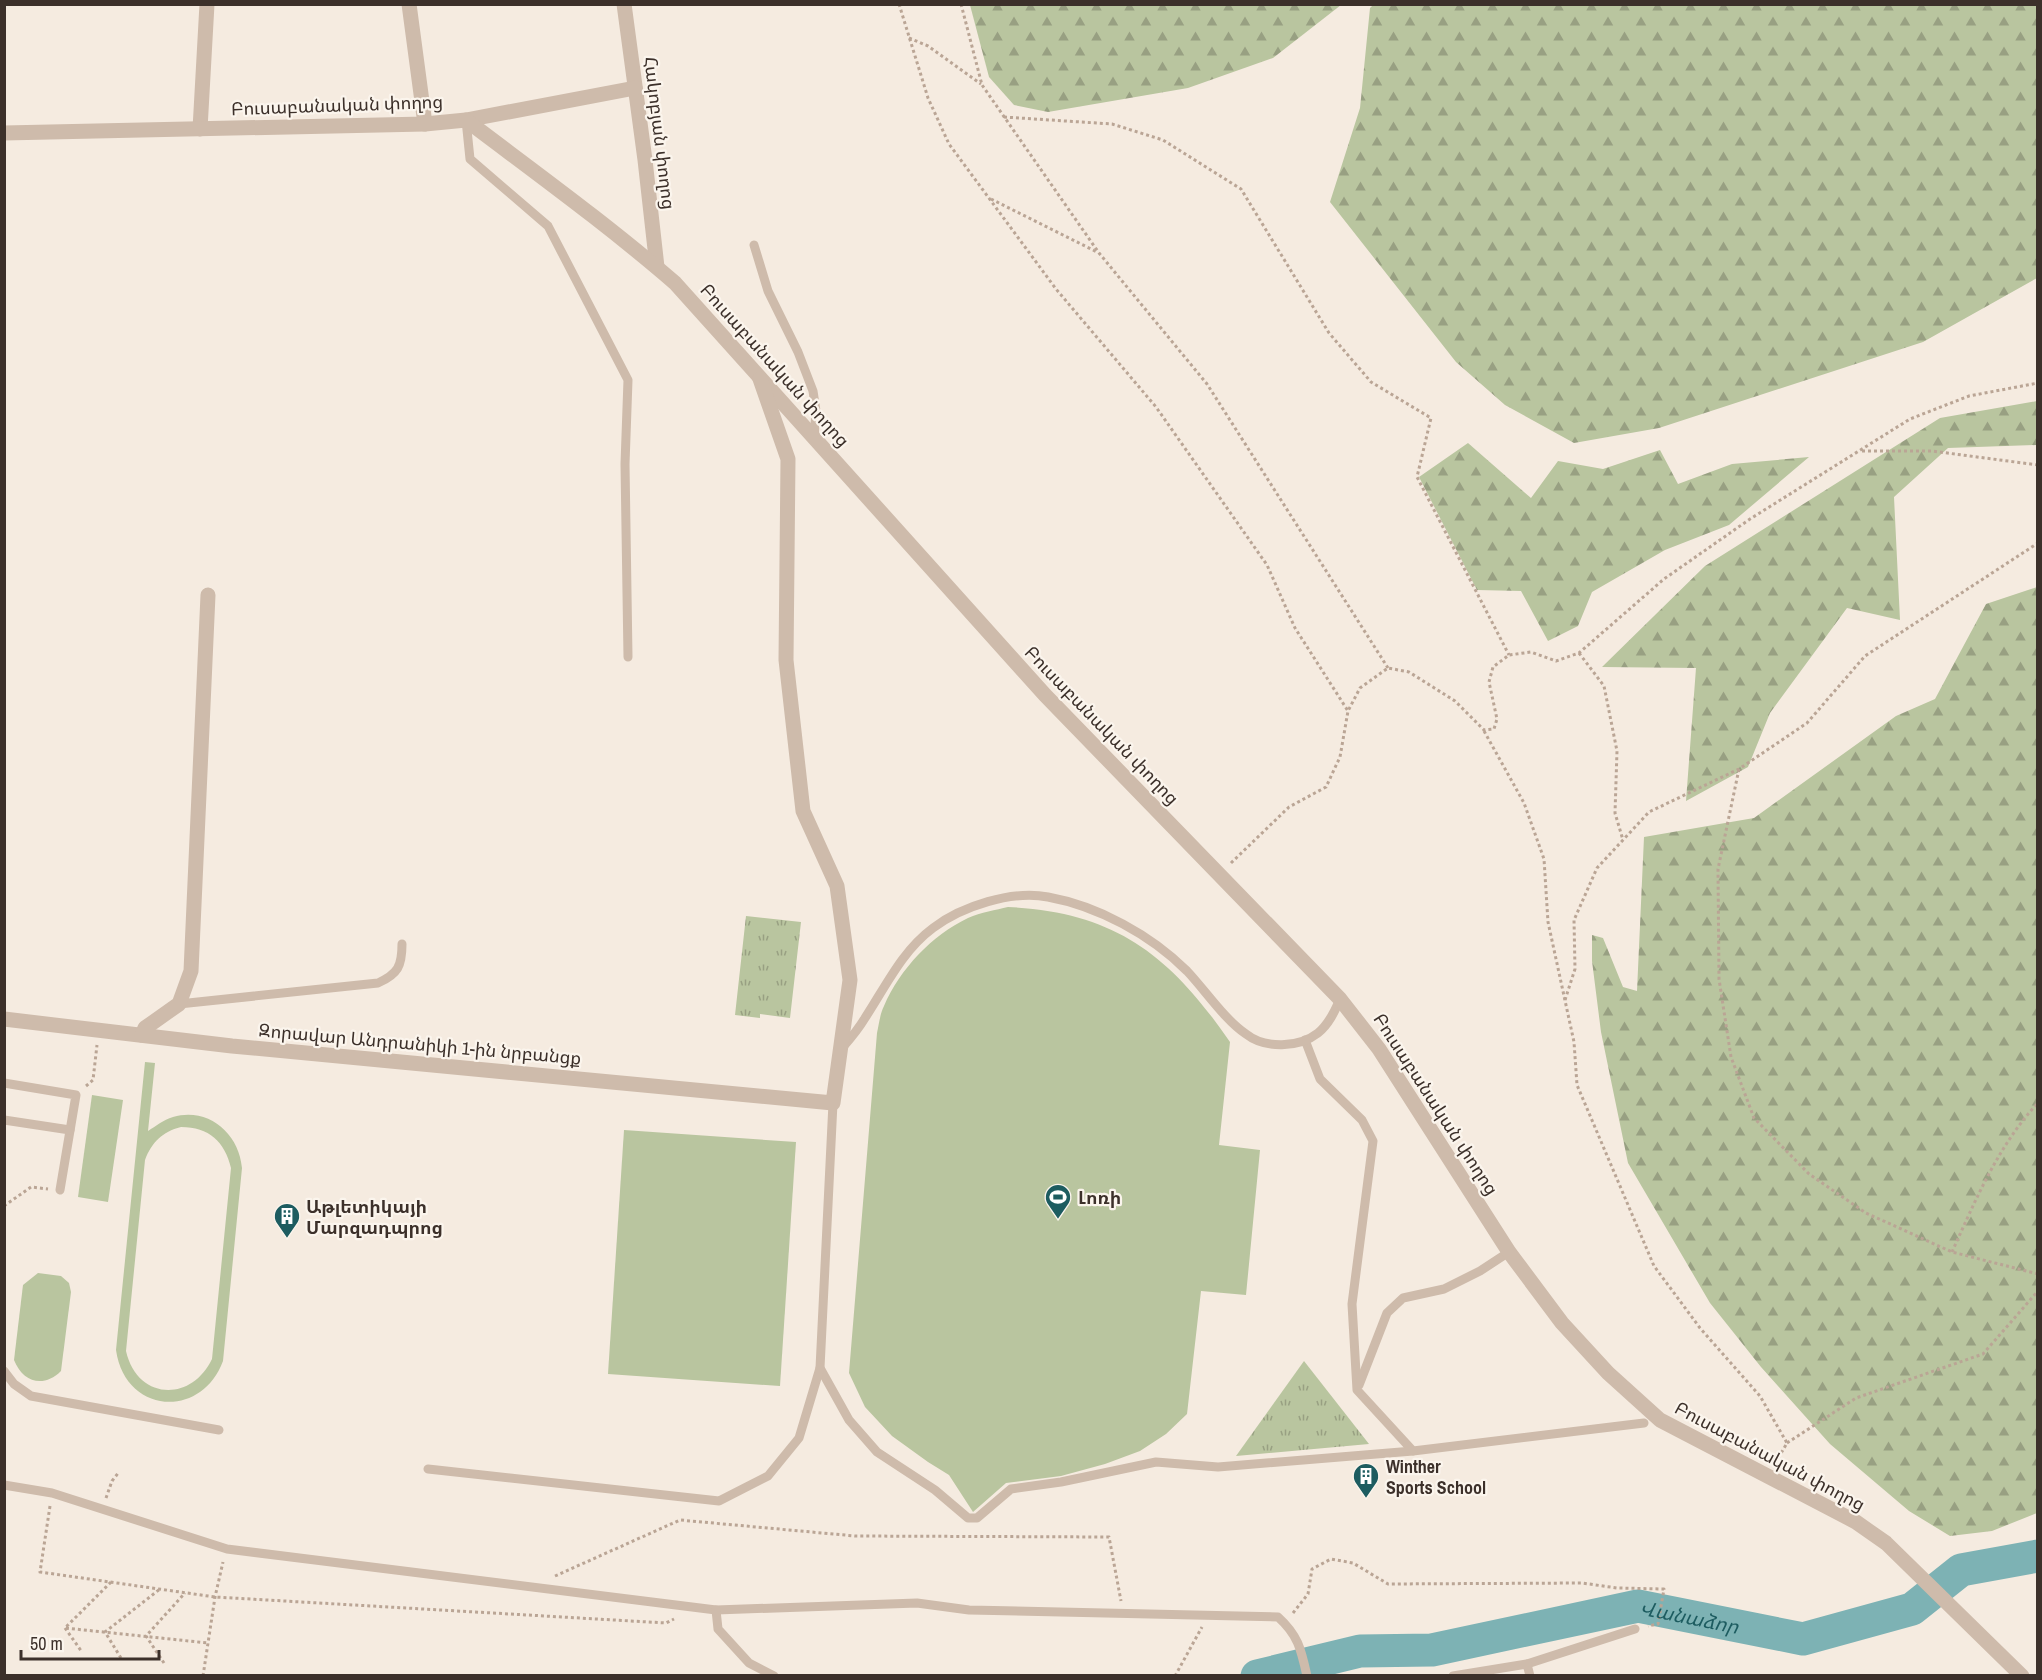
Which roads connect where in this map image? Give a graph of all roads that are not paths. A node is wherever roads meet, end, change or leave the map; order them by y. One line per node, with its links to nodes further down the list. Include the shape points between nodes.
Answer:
1 (207, 4): 7 (street)
2 (409, 4): 6 (street)
3 (624, 4): 4 (street, Հակոբյան փողոց)
4 (635, 88): 5 (street); 10 (street, Հակոբյան փողոց)
5 (466, 120): 6 (street, Բուսաբանական փողոց); 10 (street, Բուսաբանական փողոց); 14 (lane, via 470,159 548,226 628,380)
6 (425, 124): 7 (street, Բուսաբանական փողոց)
7 (200, 129): 8 (street, Բուսաբանական փողոց)
8 (4, 132)
9 (754, 245): 12 (lane, via 768,291 813,391)
10 (657, 267): 11 (street, Բուսաբանական փողոց)
11 (758, 374): 12 (street, Բուսաբանական փողոց); 21 (street, via 788,459 786,660 802,811 839,898 850,980)
12 (814, 438): 16 (street, Բուսաբանական փողոց, via 1045,695)
13 (208, 595): 17 (street, via 191,971)
14 (628, 657)
15 (402, 944): 17 (lane, via 402,958 392,977 378,983)
16 (1340, 999): 20 (lane, via 1332,1018); 27 (street, Բուսաբանական փողոց, via 1379,1049)
17 (179, 1004): 19 (street, via 145,1028)
18 (4, 1019): 19 (street, Զորավար Անդրանիկի 1-ին նրբանցք)
19 (142, 1035): 23 (street, Զորավար Անդրանիկի 1-ին նրբանցք)
20 (1305, 1040): 21 (lane, via 1267,1044 1246,1035 1186,970 1154,944 1089,908 1047,896 1009,897 964,909 932,928 907,952); 30 (lane, via 1320,1079 1362,1119 1373,1141 1352,1304)
21 (840, 1052): 23 (street)
22 (4, 1083): 25 (lane, via 76,1095)
23 (833, 1103): 28 (lane)
24 (4, 1120): 25 (lane)
25 (70, 1130): 26 (lane)
26 (60, 1190)
27 (1509, 1252): 30 (lane, via 1444,1289 1403,1298 1387,1313); 43 (street, Բուսաբանական փողոց, via 1577,1340 1660,1420 1856,1522 1887,1543)
28 (820, 1368): 33 (lane, via 849,1420 877,1452 935,1490 968,1518 976,1518 1011,1489 1156,1462 1218,1467); 34 (lane, via 799,1438 768,1476 719,1501)
29 (4, 1371): 32 (lane, via 14,1384 32,1396)
30 (1357, 1390): 33 (lane)
31 (1644, 1423): 33 (lane)
32 (219, 1430)
33 (1413, 1451)
34 (428, 1469)
35 (4, 1485): 36 (lane, via 52,1493 226,1548)
36 (716, 1610): 39 (lane, via 718,1629 749,1663); 40 (lane, via 917,1603 969,1610 1278,1617 1292,1630)
37 (1635, 1629): 38 (lane)
38 (1527, 1664): 41 (lane); 42 (lane)
39 (774, 1676)
40 (1307, 1676)
41 (1453, 1676)
42 (1530, 1676)
43 (2022, 1676)

